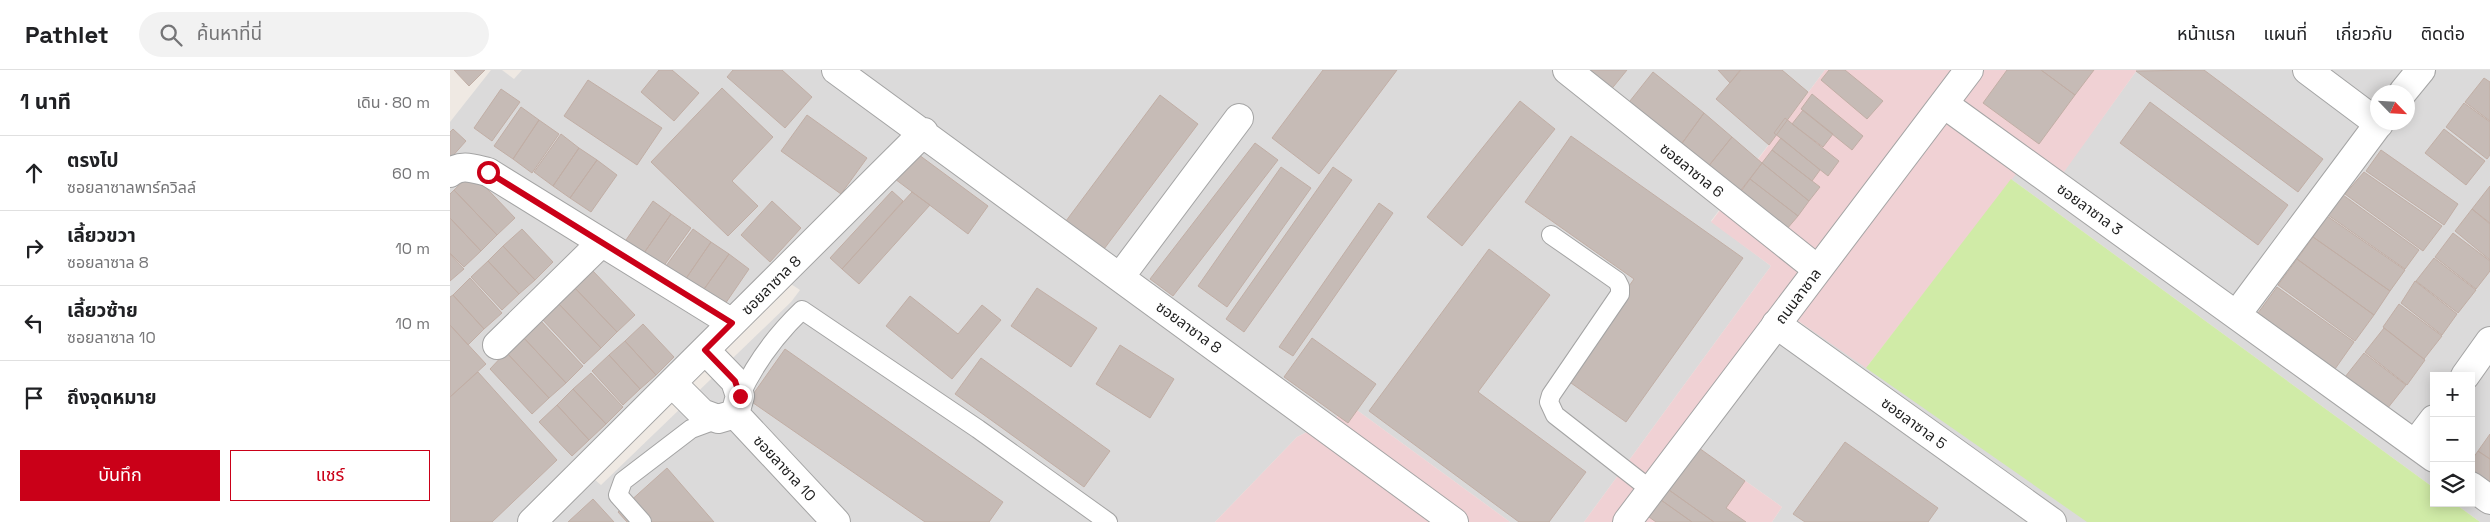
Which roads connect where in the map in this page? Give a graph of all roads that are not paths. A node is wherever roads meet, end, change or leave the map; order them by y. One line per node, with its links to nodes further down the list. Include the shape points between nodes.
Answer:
1 (836, 70): 11 (street, ซอยลาซาล 8)
2 (1567, 70): 15 (street, ซอยลาซาล 6)
3 (1969, 70): 7 (street, ถนนลาซาล)
4 (2307, 70): 8 (street)
5 (2421, 70): 6 (street)
6 (2409, 85)
7 (1944, 104): 15 (street, ถนนลาซาล); 17 (street, ซอยลาซาล 3)
8 (2370, 116)
9 (1239, 118): 16 (street)
10 (2375, 130): 17 (street)
11 (924, 132): 16 (street, ซอยลาซาล 8); 18 (street, ซอยลาซาล 8)
12 (450, 173): 14 (street, via 454,169 470,167 488,172)
13 (1551, 234): 29 (lane, via 1617,281 1620,294 1551,395 1550,409)
14 (600, 243): 18 (street); 21 (street)
15 (1817, 269): 19 (street, ถนนลาซาล)
16 (1120, 277): 35 (street, ซอยลาซาล 8)
17 (2237, 314): 27 (street, ซอยลาซาล 3)
18 (732, 323): 22 (street, ซอยลาซาล 8)
19 (1776, 324): 29 (street, ถนนลาซาล); 37 (street, ซอยลาซาล 5)
20 (2490, 340): 23 (street)
21 (497, 346)
22 (705, 350): 24 (street, ซอยลาซาล 8); 25 (street, ซอยลาซาล 10, via 735,381)
23 (2468, 372)
24 (672, 383): 25 (street, ซอยลาซาล 10, via 702,413); 31 (street, ซอยลาซาล 8)
25 (731, 410): 32 (lane, via 691,429 623,481 618,495); 33 (street, ซอยลาซาล 10); 34 (lane, via 752,369 802,310)
26 (2430, 433): 27 (street, ซอยลาซาล 3)
27 (2425, 451)
28 (2475, 489): 30 (street)
29 (1651, 490): 36 (street, ถนนลาซาล)
30 (2490, 500)
31 (532, 522)
32 (642, 522)
33 (836, 522)
34 (1108, 522)
35 (1454, 522)
36 (1626, 522)
37 (2052, 522)

